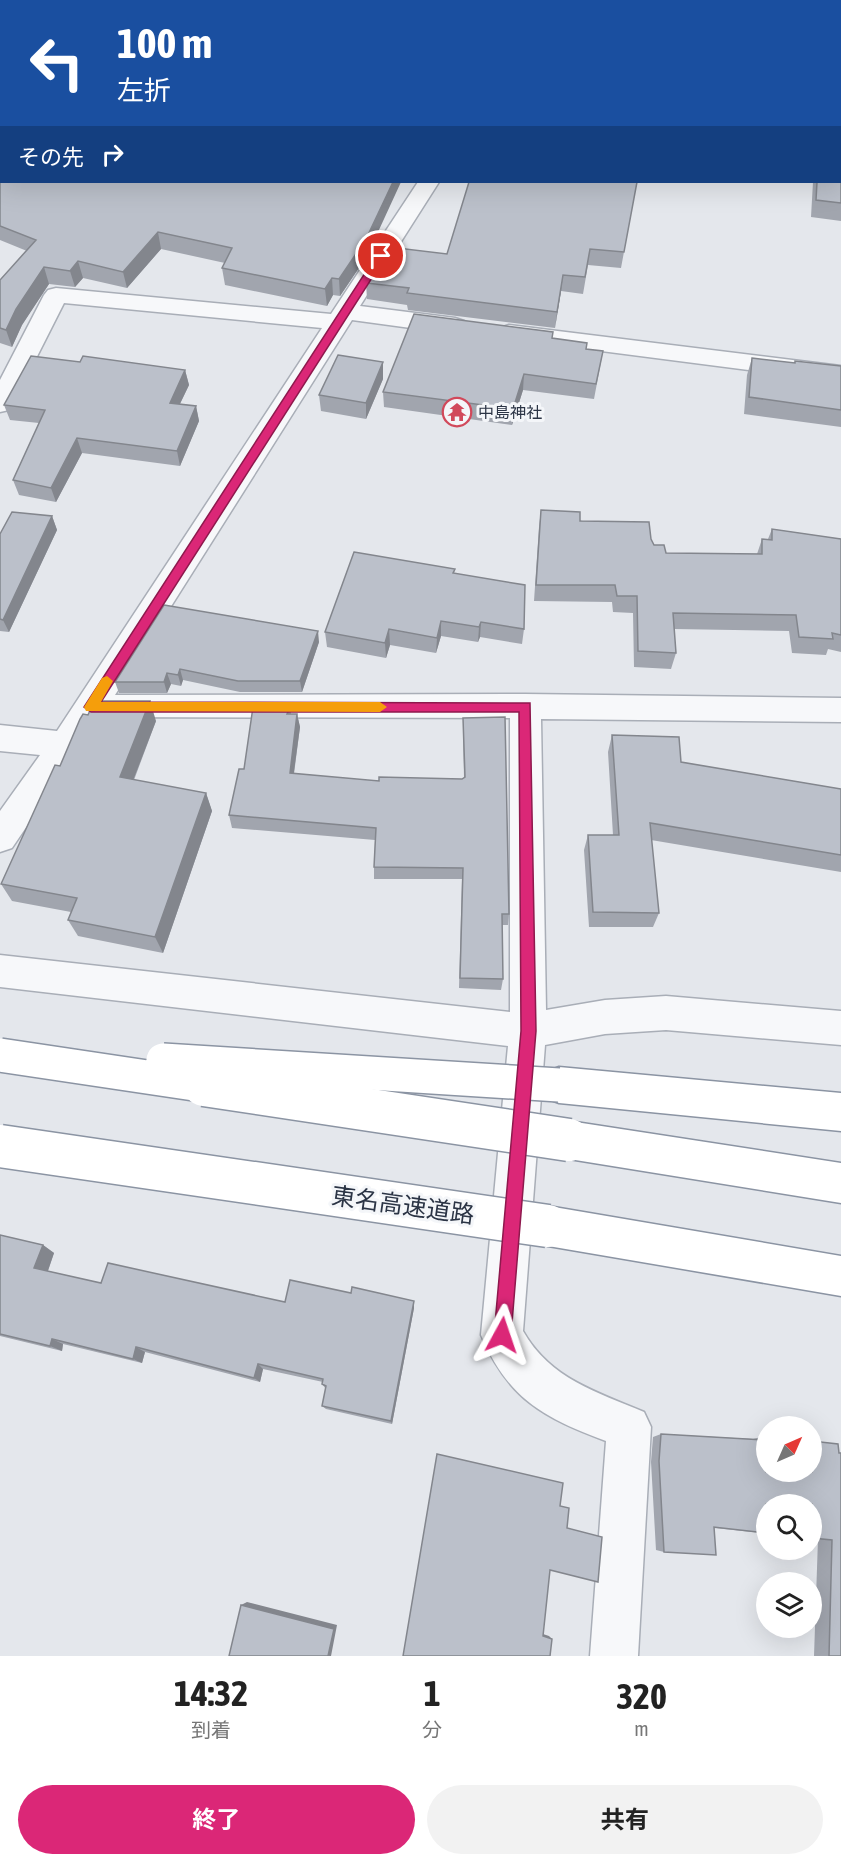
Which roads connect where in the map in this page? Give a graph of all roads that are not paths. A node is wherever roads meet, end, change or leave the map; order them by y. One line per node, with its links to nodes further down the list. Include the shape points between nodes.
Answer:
1 (427, 183): 2 (street)
2 (342, 317): 3 (street, via 480,329); 4 (street, via 57,295); 6 (street)
3 (841, 374)
4 (0, 404)
5 (525, 706): 6 (street); 7 (street); 13 (street)
6 (91, 707): 9 (street)
7 (841, 710)
8 (0, 738): 9 (street)
9 (65, 746): 10 (street)
10 (0, 838)
11 (0, 971): 13 (street)
12 (841, 1029): 13 (street, via 666,1013 605,1017)
13 (528, 1031): 20 (street, via 502,1335 523,1370 551,1394 629,1427)
14 (0, 1050): 16 (highway, bridge, via 559,1085)
15 (0, 1054): 18 (highway, bridge)
16 (841, 1112)
17 (0, 1146): 19 (highway, 東名高速道路, bridge, via 548,1226)
18 (841, 1183)
19 (841, 1276)
20 (614, 1656)

